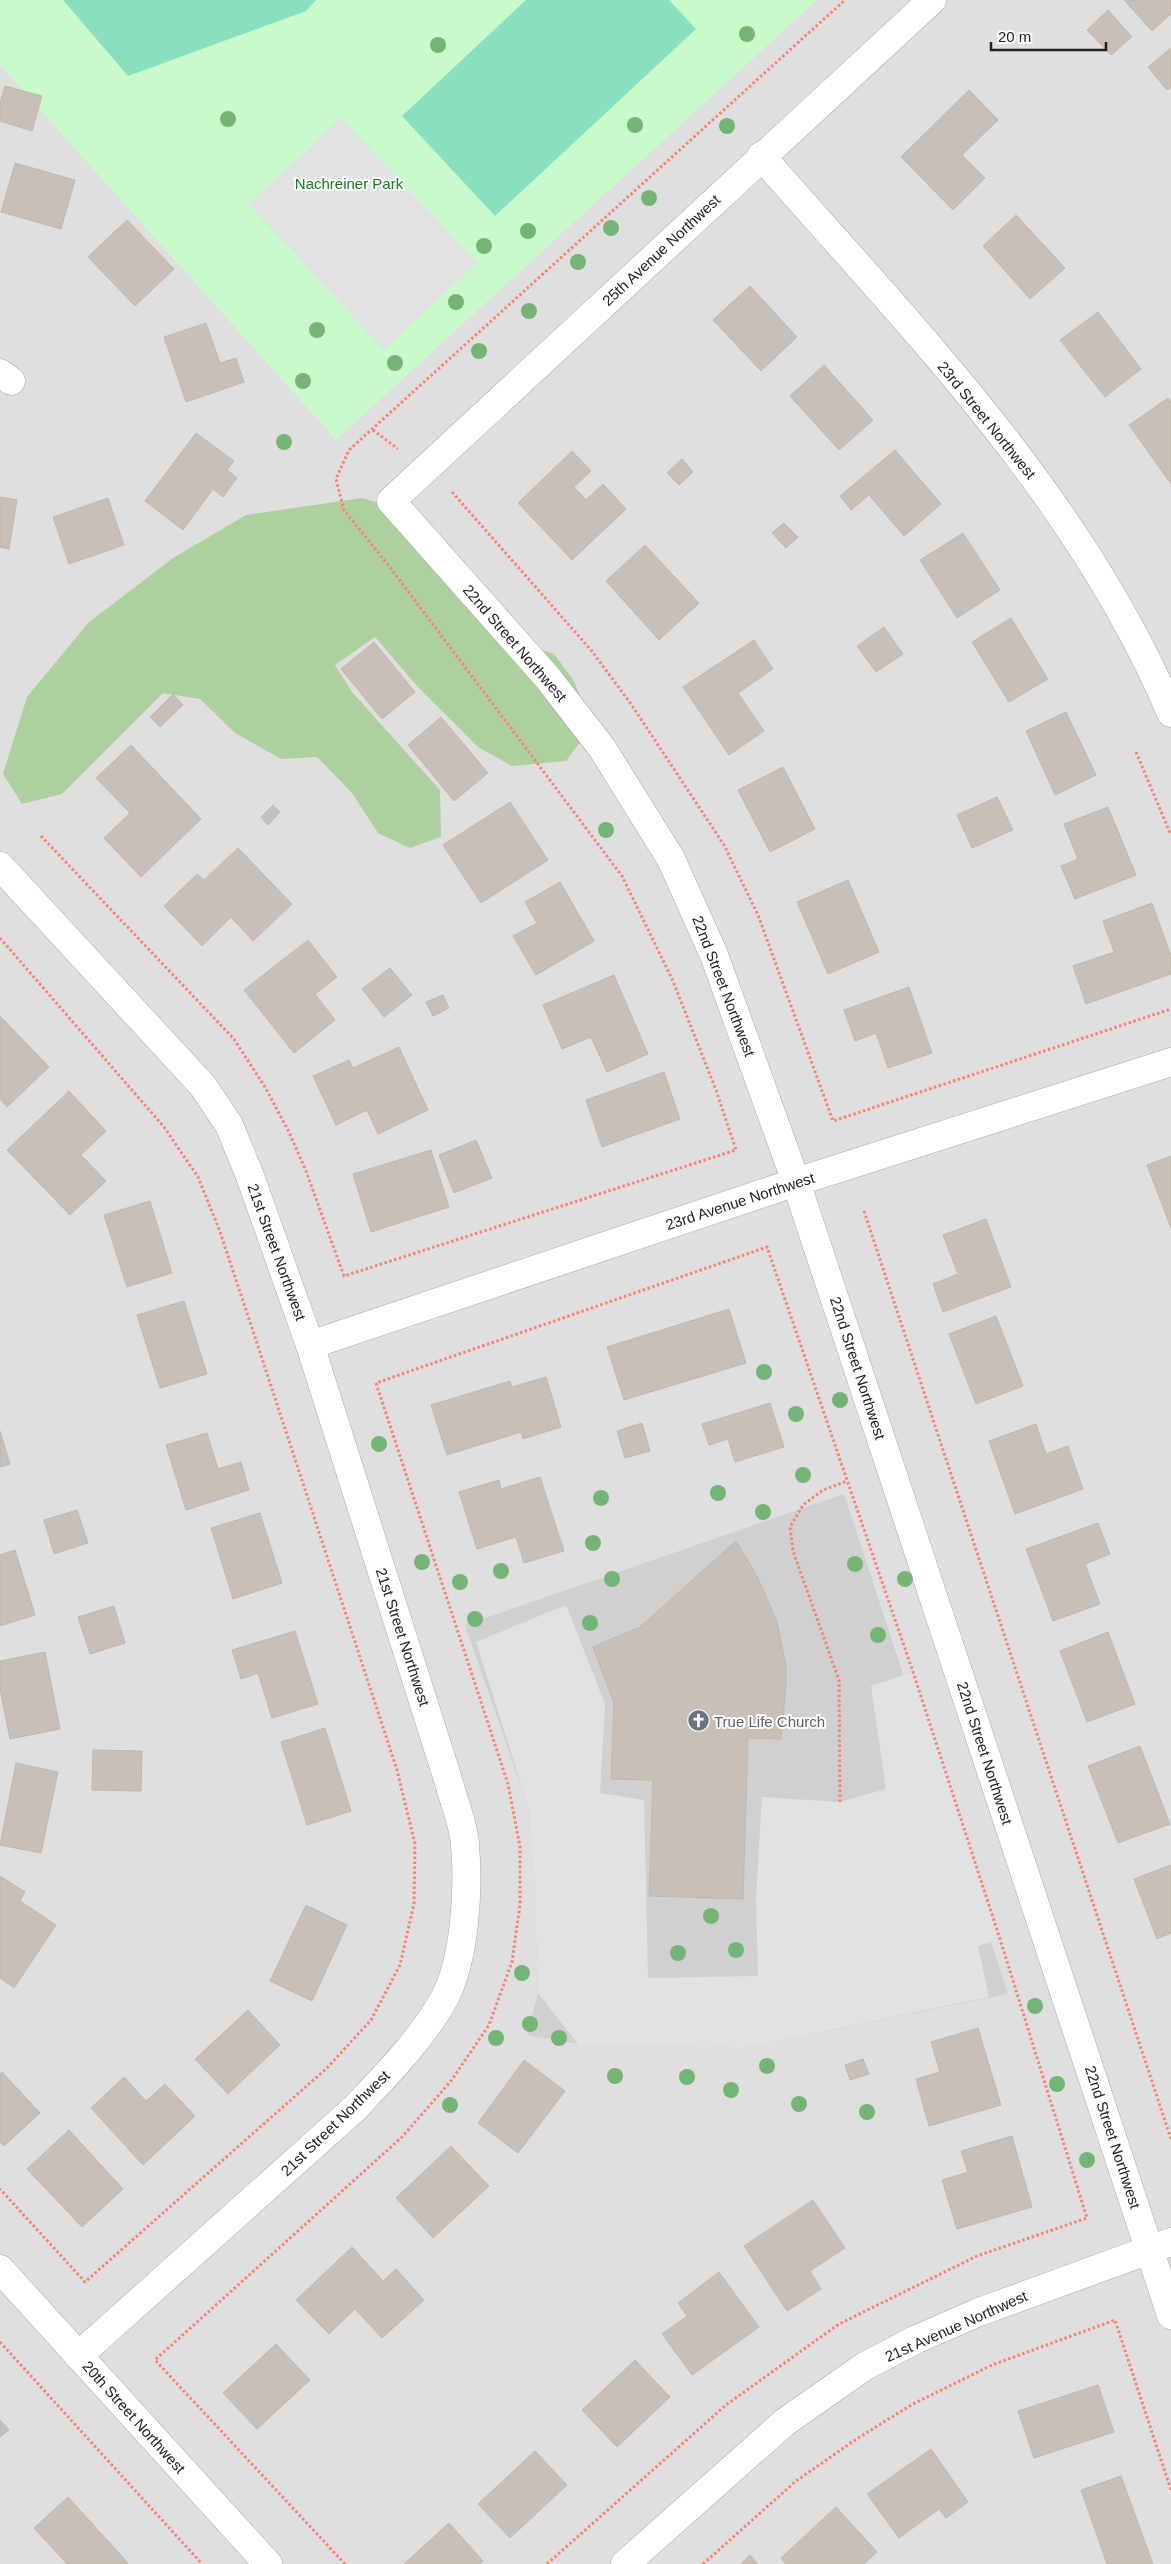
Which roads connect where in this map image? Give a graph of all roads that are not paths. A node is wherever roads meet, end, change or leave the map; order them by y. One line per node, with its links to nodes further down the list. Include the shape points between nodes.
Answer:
1 (932, 0): 2 (street, 25th Avenue Northwest)
2 (761, 156): 3 (street, 25th Avenue Northwest); 4 (street, 23rd Street Northwest, via 969,393 1045,492 1133,633)
3 (391, 502): 7 (street, 22nd Street Northwest, via 547,677 602,748 670,859 714,955)
4 (1171, 713)
5 (0, 866): 8 (street, 21st Street Northwest, via 203,1086 229,1125)
6 (1171, 1062): 7 (street, 23rd Avenue Northwest)
7 (796, 1182): 8 (street, 23rd Avenue Northwest); 9 (street, 22nd Street Northwest)
8 (310, 1345): 12 (street, 21st Street Northwest, via 450,1786 465,1844 466,1897 456,1971 433,2017 355,2108)
9 (1161, 2246): 11 (street, 22nd Street Northwest); 14 (street, 21st Avenue Northwest, via 979,2312 865,2366 785,2422)
10 (0, 2269): 12 (street, 20th Street Northwest)
11 (1171, 2316)
12 (78, 2356): 13 (street, 20th Street Northwest)
13 (268, 2564)
14 (625, 2564)

